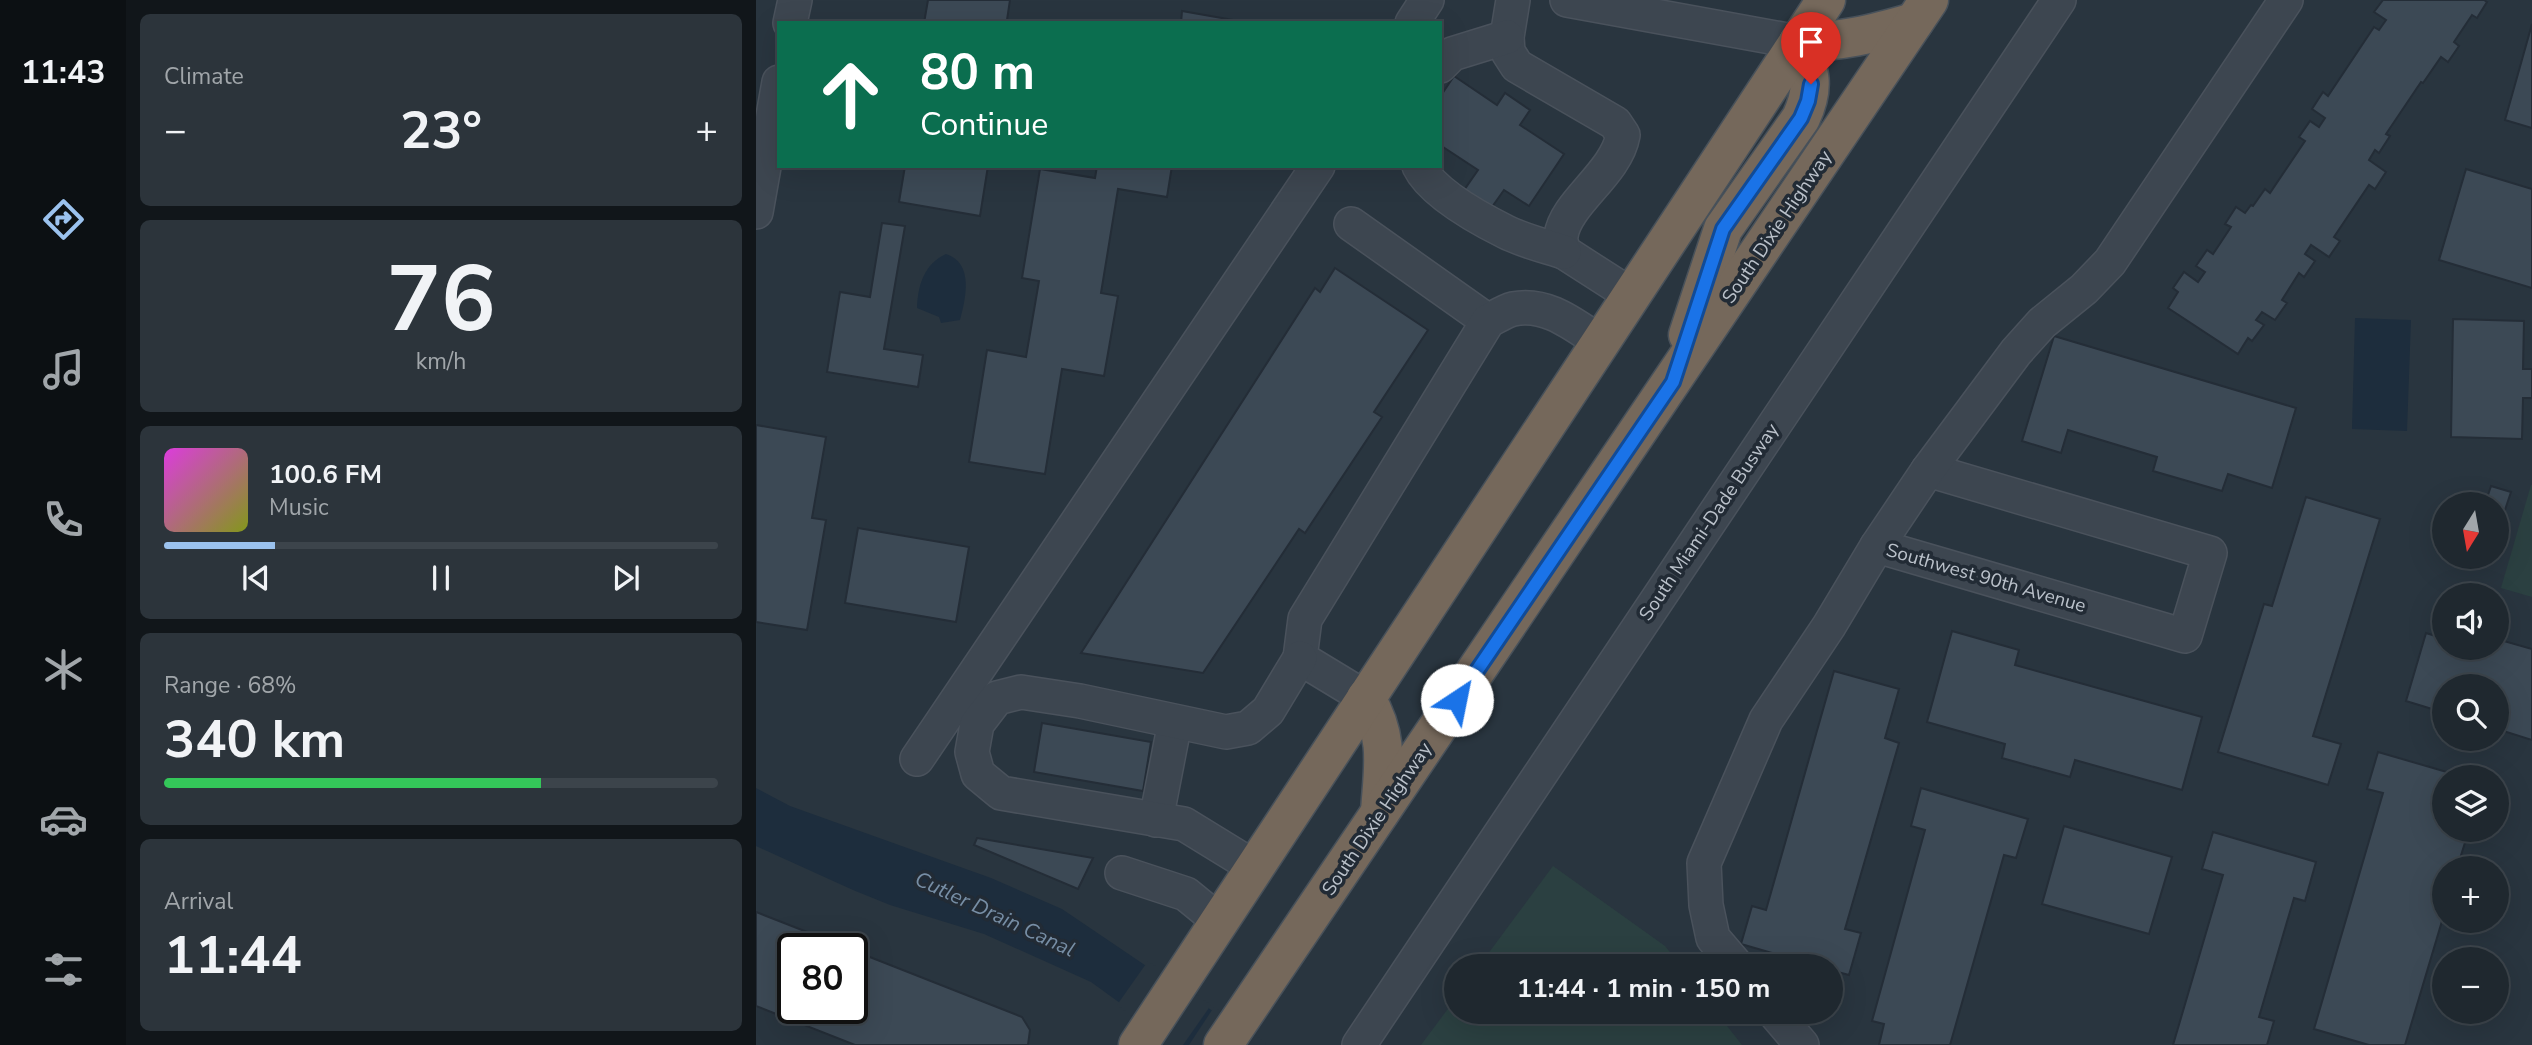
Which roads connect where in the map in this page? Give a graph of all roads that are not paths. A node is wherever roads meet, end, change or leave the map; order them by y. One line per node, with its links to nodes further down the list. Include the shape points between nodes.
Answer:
1 (794, 0): 11 (street)
2 (1427, 0): 12 (street)
3 (1513, 0): 13 (street)
4 (1567, 0): 8 (street)
5 (1826, 0): 14 (highway)
6 (2059, 0): 43 (street, South Miami-Dade Busway)
7 (2286, 0): 26 (street, via 2110,262 2016,352)
8 (1615, 4): 10 (street)
9 (1922, 11): 14 (highway, via 1868,36); 25 (highway, South Dixie Highway)
10 (1712, 12): 14 (street)
11 (790, 21)
12 (1413, 21)
13 (1507, 37): 15 (street, via 1452,54); 21 (street, via 1507,52 1517,66 1615,122 1623,135 1620,150 1569,217 1560,237)
14 (1797, 42): 22 (highway); 25 (highway, via 1809,68 1808,101 1801,118 1723,229)
15 (1442, 63)
16 (777, 93): 19 (street)
17 (1317, 168): 29 (street)
18 (1420, 168): 21 (street, via 1454,202 1507,233)
19 (756, 212)
20 (1351, 224): 23 (street)
21 (1564, 252): 22 (street)
22 (1631, 295): 24 (highway)
23 (1488, 321): 24 (street, via 1511,309 1530,308 1560,315); 28 (street, via 1305,619)
24 (1600, 342): 31 (highway)
25 (1673, 382): 34 (highway, South Dixie Highway)
26 (1928, 470): 27 (street); 27 (street, Southwest 90th Avenue, via 2210,553 2185,636)
27 (1877, 546): 39 (street, Southwest 90th Avenue, via 1766,720 1706,857 1703,881 1713,938)
28 (1300, 658): 31 (street); 32 (street, via 1268,711 1248,727 1226,732)
29 (974, 674): 30 (street); 33 (street)
30 (997, 698): 32 (street, via 1021,692); 35 (street, via 976,724 972,752 978,774 1000,793)
31 (1366, 698): 34 (highway, via 1378,719 1384,748); 36 (highway)
32 (1175, 722): 35 (street)
33 (917, 759)
34 (1380, 814): 42 (highway, South Dixie Highway)
35 (1156, 820): 36 (street, via 1184,824)
36 (1254, 867): 38 (highway)
37 (1122, 873): 38 (street, via 1186,894)
38 (1219, 921): 41 (highway)
39 (1727, 954)
40 (1784, 1024): 44 (street)
41 (1139, 1044)
42 (1223, 1045)
43 (1359, 1045)
44 (1802, 1045)

